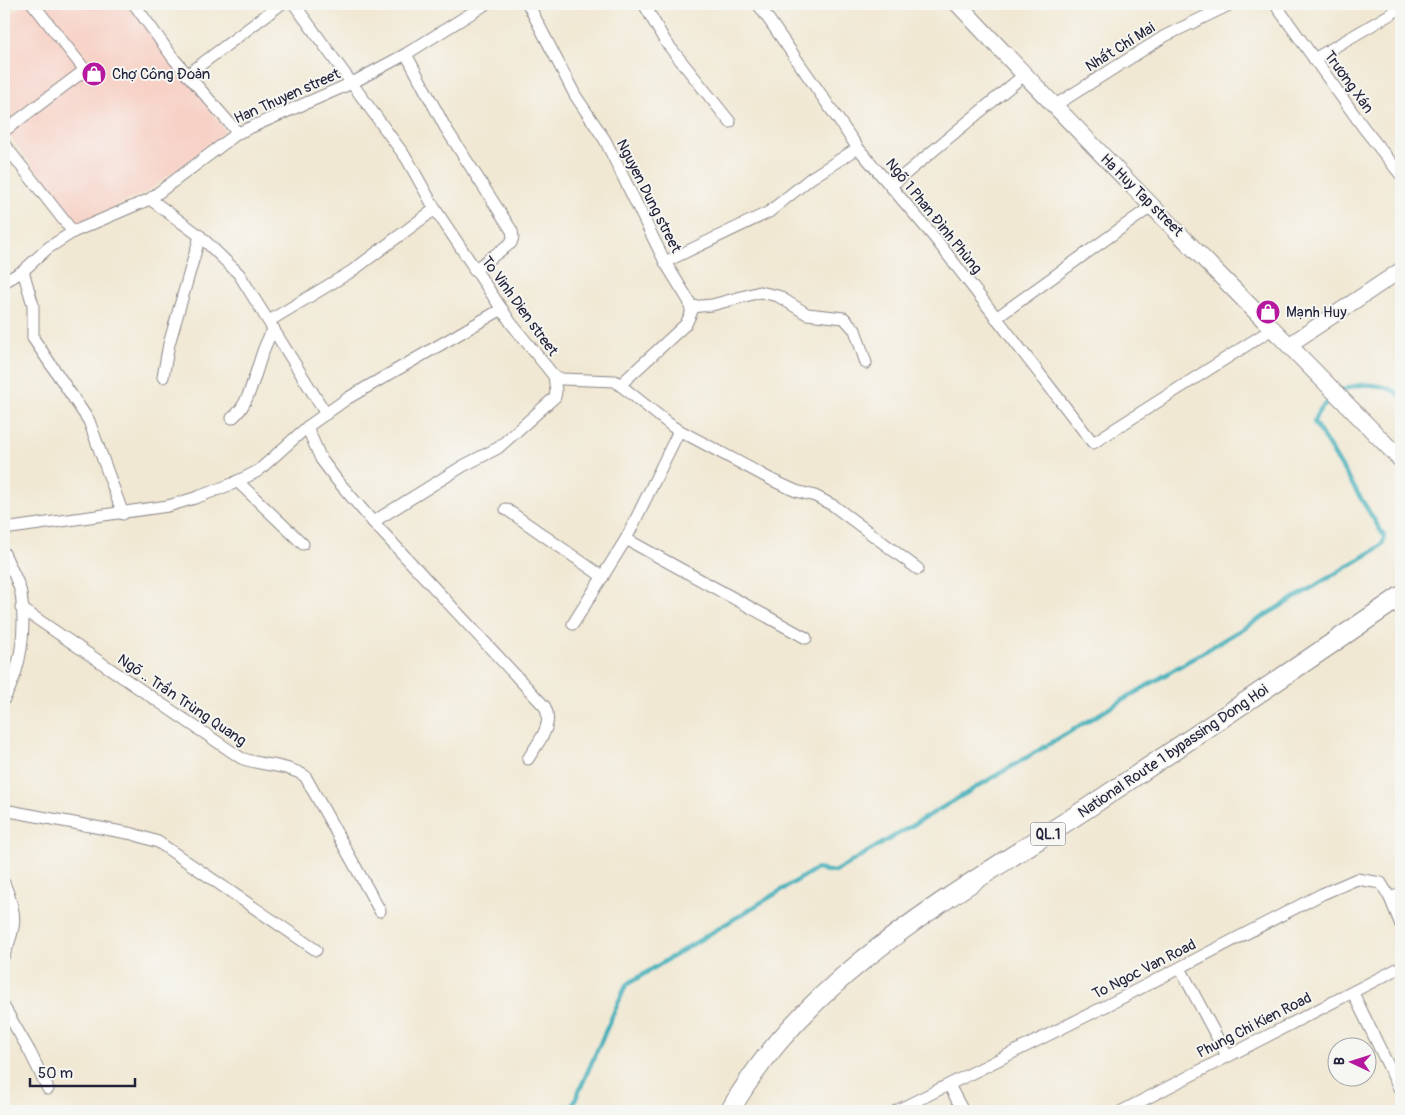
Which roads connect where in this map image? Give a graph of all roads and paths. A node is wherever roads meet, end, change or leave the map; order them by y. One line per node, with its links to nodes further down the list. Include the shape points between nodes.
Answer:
1 (33, 4): 20 (street, via 85,70)
2 (134, 4): 15 (street)
3 (281, 4): 15 (street)
4 (294, 4): 17 (street, To Vinh Dien street)
5 (486, 4): 13 (street, Han Thuyen street)
6 (528, 4): 31 (street, Nguyen Dung street, via 604,140)
7 (644, 4): 19 (street, via 665,41)
8 (758, 4): 23 (street, Ngõ 1 Phan Đình Phùng)
9 (958, 4): 16 (main road, Ha Huy Tap street)
10 (1231, 4): 18 (street, Nhất Chí Mai, via 1165,36)
11 (1275, 4): 14 (street, Trương Xán)
12 (1401, 8): 14 (street)
13 (406, 54): 17 (street, Han Thuyen street); 32 (street, via 445,127 512,230 511,243)
14 (1314, 59): 24 (street, Trương Xán)
15 (187, 75): 21 (street)
16 (1024, 75): 18 (main road, Ha Huy Tap street); 25 (street)
17 (352, 83): 21 (street, Han Thuyen street); 28 (street, To Vinh Dien street, via 407,159)
18 (1054, 106): 27 (main road, Ha Huy Tap street)
19 (730, 122)
20 (4, 130)
21 (238, 133): 26 (street, Han Thuyen street)
22 (4, 144): 29 (street)
23 (858, 148): 25 (street, Ngõ 1 Phan Đình Phùng); 31 (street, via 811,178 769,212)
24 (1401, 175)
25 (892, 185): 38 (street, Ngõ 1 Phan Đình Phùng)
26 (150, 199): 29 (street, Han Thuyen street); 30 (street)
27 (1152, 206): 38 (street); 40 (main road, Ha Huy Tap street)
28 (435, 209): 32 (street, To Vinh Dien street); 39 (street, via 352,271)
29 (73, 232): 34 (street, Han Thuyen street, via 48,248)
30 (200, 236): 39 (street, via 239,274); 44 (street, via 169,344)
31 (665, 262): 36 (street, Nguyen Dung street)
32 (474, 270): 37 (street, To Vinh Dien street)
33 (1401, 270): 41 (street)
34 (23, 271): 35 (street, Han Thuyen street); 53 (street, via 33,304 33,338 89,421)
35 (4, 282)
36 (690, 307): 42 (street, via 712,305 760,292 771,293 807,314 844,318 855,330); 45 (street, via 692,312 686,324)
37 (502, 309): 43 (street, To Vinh Dien street); 46 (street, via 373,383)
38 (996, 318): 40 (street, Ngõ 1 Phan Đình Phùng, via 1093,443)
39 (271, 325): 46 (street); 47 (street, via 243,407)
40 (1272, 329): 41 (main road, Ha Huy Tap street)
41 (1290, 346): 50 (main road, Ha Huy Tap street)
42 (866, 363)
43 (554, 376): 45 (street, To Vinh Dien street, via 615,381); 54 (street, via 555,397 498,448)
44 (163, 377)
45 (620, 385): 49 (street, To Vinh Dien street)
46 (326, 414): 48 (street)
47 (232, 418)
48 (307, 427): 51 (street, via 258,471); 54 (street, via 321,459)
49 (679, 430): 56 (street); 59 (street, To Vinh Dien street, via 774,481 834,506)
50 (1401, 460)
51 (237, 481): 53 (street, via 195,498); 57 (street)
52 (506, 509): 60 (street)
53 (123, 514): 55 (street)
54 (373, 522): 66 (street, via 544,707 549,724)
55 (4, 529)
56 (626, 539): 60 (street); 64 (street)
57 (303, 544)
58 (4, 553): 62 (street, via 20,592)
59 (918, 569)
60 (603, 578): 63 (street)
61 (1401, 596): 83 (highway, National Route 1 bypassing Dong Hoi / QL.1, via 919,919 823,993 744,1087)
62 (21, 608): 65 (street, via 21,654 13,683); 71 (street, Ngõ .. Trần Trùng Quang, via 241,758 294,770 305,776)
63 (572, 624)
64 (806, 638)
65 (4, 699)
66 (528, 759)
67 (4, 810): 73 (street, via 134,834 158,842)
68 (4, 884): 74 (street, via 15,922)
69 (1401, 894): 70 (street)
70 (1390, 898): 72 (street); 76 (street, To Ngoc Van Road, via 1381,883 1357,879)
71 (380, 911)
72 (1401, 925)
73 (316, 950)
74 (4, 955)
75 (1401, 967): 77 (street, Phung Chi Kien Road)
76 (1180, 968): 79 (street); 80 (street, To Ngoc Van Road)
77 (1353, 993): 79 (street, Phung Chi Kien Road); 82 (street)
78 (4, 1007): 81 (street)
79 (1227, 1056): 86 (street, Phung Chi Kien Road)
80 (948, 1085): 84 (street, To Ngoc Van Road); 85 (street)
81 (48, 1089)
82 (1401, 1092)
83 (730, 1111)
84 (896, 1111)
85 (963, 1111)
86 (1122, 1111)

